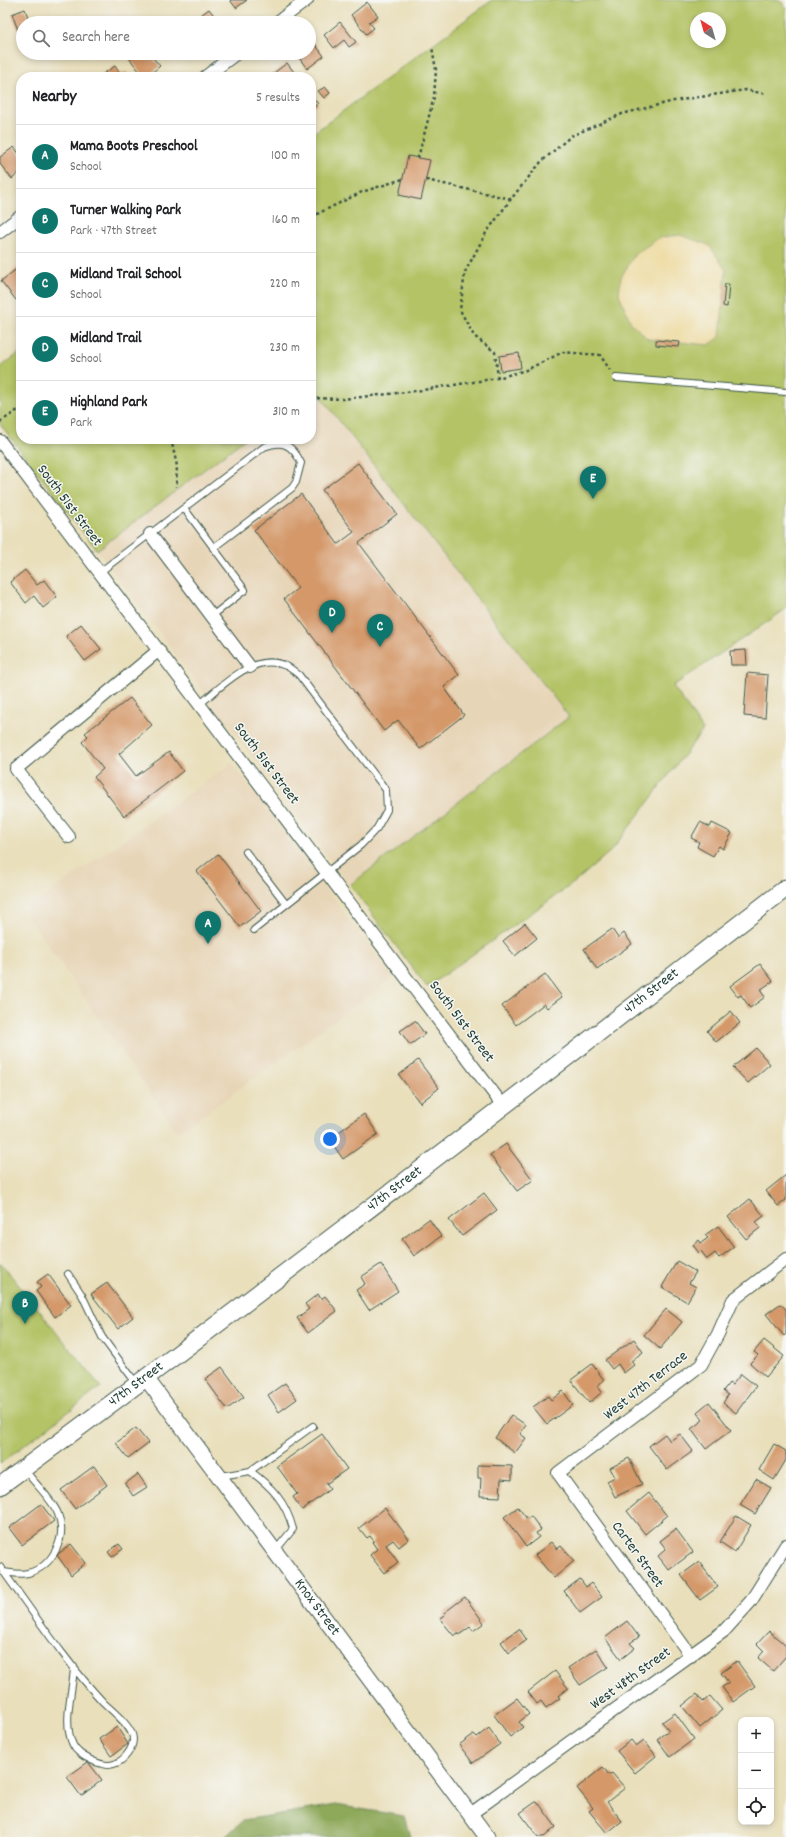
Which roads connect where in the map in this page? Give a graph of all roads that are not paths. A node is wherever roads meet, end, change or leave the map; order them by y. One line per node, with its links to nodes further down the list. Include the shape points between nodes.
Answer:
1 (306, 0): 2 (street)
2 (285, 16)
3 (227, 60): 4 (street)
4 (211, 72)
5 (16, 220): 6 (street)
6 (0, 232)
7 (616, 378): 8 (lane)
8 (786, 392)
9 (0, 441): 15 (street, South 51st Street)
10 (274, 444): 12 (lane, via 264,448)
11 (280, 444): 14 (lane, via 296,452 301,463 296,482 292,488)
12 (184, 508): 13 (lane); 14 (lane)
13 (150, 534): 15 (lane); 16 (street)
14 (213, 548): 16 (lane, via 245,590)
15 (100, 572): 17 (street, South 51st Street)
16 (212, 616): 18 (street)
17 (158, 650): 19 (street, South 51st Street); 20 (street, via 16,769)
18 (250, 667): 19 (lane); 22 (lane, via 269,662 286,666 299,675 386,790 387,810 377,828 361,845)
19 (200, 704): 22 (street, South 51st Street)
20 (68, 837)
21 (246, 852): 24 (lane)
22 (327, 872): 24 (lane); 26 (street, South 51st Street)
23 (786, 888): 26 (main road, 47th Street)
24 (286, 904): 25 (lane)
25 (254, 930)
26 (504, 1107): 29 (main road, 47th Street)
27 (786, 1259): 33 (street, West 47th Terrace, via 733,1300 701,1365)
28 (68, 1274): 29 (lane, via 82,1295 102,1337)
29 (141, 1381): 31 (main road, 47th Street); 34 (street, Knox Street)
30 (313, 1426): 32 (lane)
31 (23, 1468): 35 (main road, 47th Street); 38 (lane, via 58,1513 62,1534 53,1554 30,1572 20,1574)
32 (250, 1471): 34 (lane); 37 (lane, via 269,1485 288,1512 292,1529)
33 (558, 1473): 39 (street, Carter Street)
34 (219, 1476): 37 (street, Knox Street)
35 (0, 1486)
36 (786, 1545): 39 (street, West 48th Street, via 751,1601 724,1631)
37 (275, 1551): 41 (street, Knox Street)
38 (2, 1570): 40 (lane)
39 (691, 1656): 41 (street, West 48th Street)
40 (74, 1667): 40 (lane, via 128,1727 133,1737 132,1747 128,1753 114,1765 100,1764 81,1754 73,1745 68,1723)
41 (469, 1815): 42 (street, Knox Street)
42 (486, 1837)

